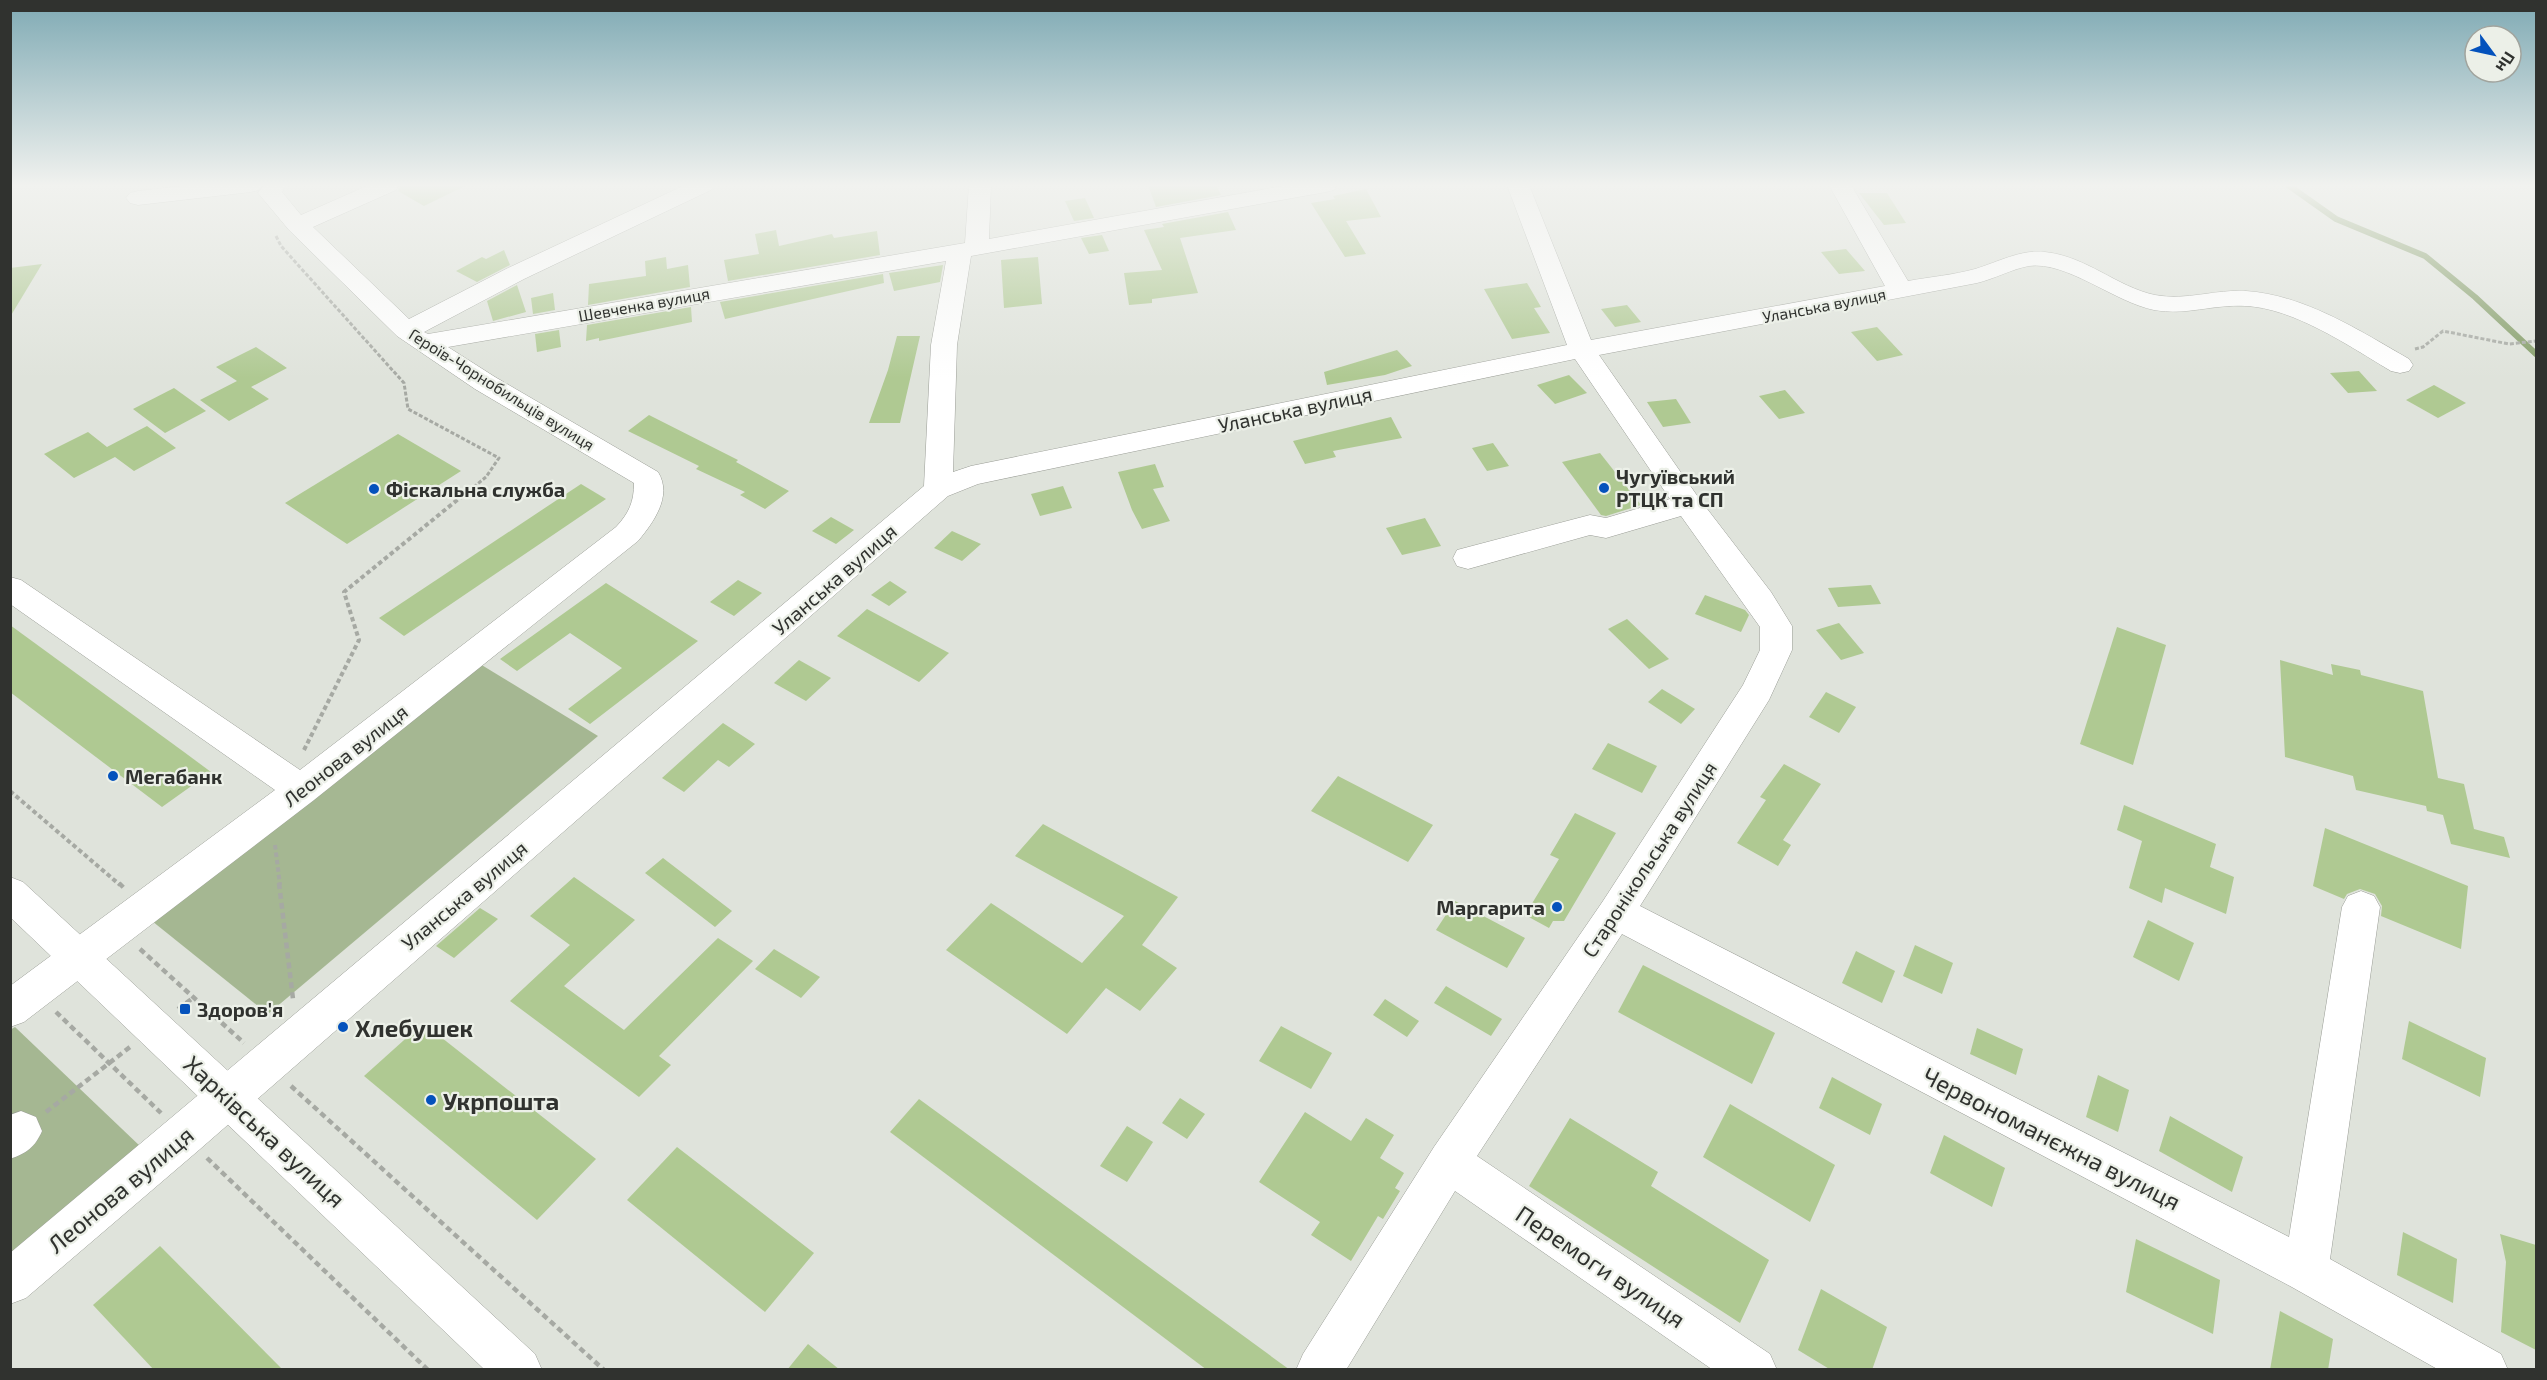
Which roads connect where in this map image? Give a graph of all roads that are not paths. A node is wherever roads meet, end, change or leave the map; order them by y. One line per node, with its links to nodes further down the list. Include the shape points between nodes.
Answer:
1 (322, 249): 8 (street, Героїв-Чорнобильців вулиця)
2 (568, 249): 8 (street, via 516,274)
3 (966, 249): 8 (street, Шевченка вулиця)
4 (969, 249): 12 (street, via 944,345)
5 (1543, 249): 9 (street)
6 (1877, 249): 7 (street)
7 (1900, 290): 9 (street, Уланська вулиця); 10 (street, Уланська вулиця, via 1977,276 2030,259 2047,260 2078,269 2137,299 2157,303 2246,298 2274,304 2339,331)
8 (414, 337): 11 (street, Героїв-Чорнобильців вулиця)
9 (1582, 350): 12 (street, Уланська вулиця, via 971,476); 13 (street, Старонікольська вулиця)
10 (2395, 362)
11 (648, 479): 16 (street, Леонова вулиця, via 646,512 627,534)
12 (938, 489): 22 (street, Уланська вулиця)
13 (1688, 504): 14 (street, via 1606,528 1590,525); 19 (street, Старонікольська вулиця, via 1776,626 1776,650 1757,691)
14 (1468, 558)
15 (10, 588): 16 (street)
16 (296, 785): 20 (street, Леонова вулиця, via 271,813)
17 (10, 893): 20 (street, Харківська вулиця)
18 (2361, 907): 24 (street)
19 (1616, 912): 23 (street, Старонікольська вулиця); 24 (street, Червономанєжна вулиця)
20 (80, 958): 21 (street, Леонова вулиця); 22 (street, Харківська вулиця)
21 (23, 1000)
22 (228, 1096): 25 (street, Леонова вулиця); 26 (street, Харківська вулиця)
23 (1449, 1162): 27 (street, Старонікольська вулиця); 28 (street, Перемоги вулиця)
24 (2306, 1270): 29 (street, Червономанєжна вулиця)
25 (10, 1282)
26 (519, 1370)
27 (1319, 1370)
28 (1754, 1370)
29 (2485, 1370)

